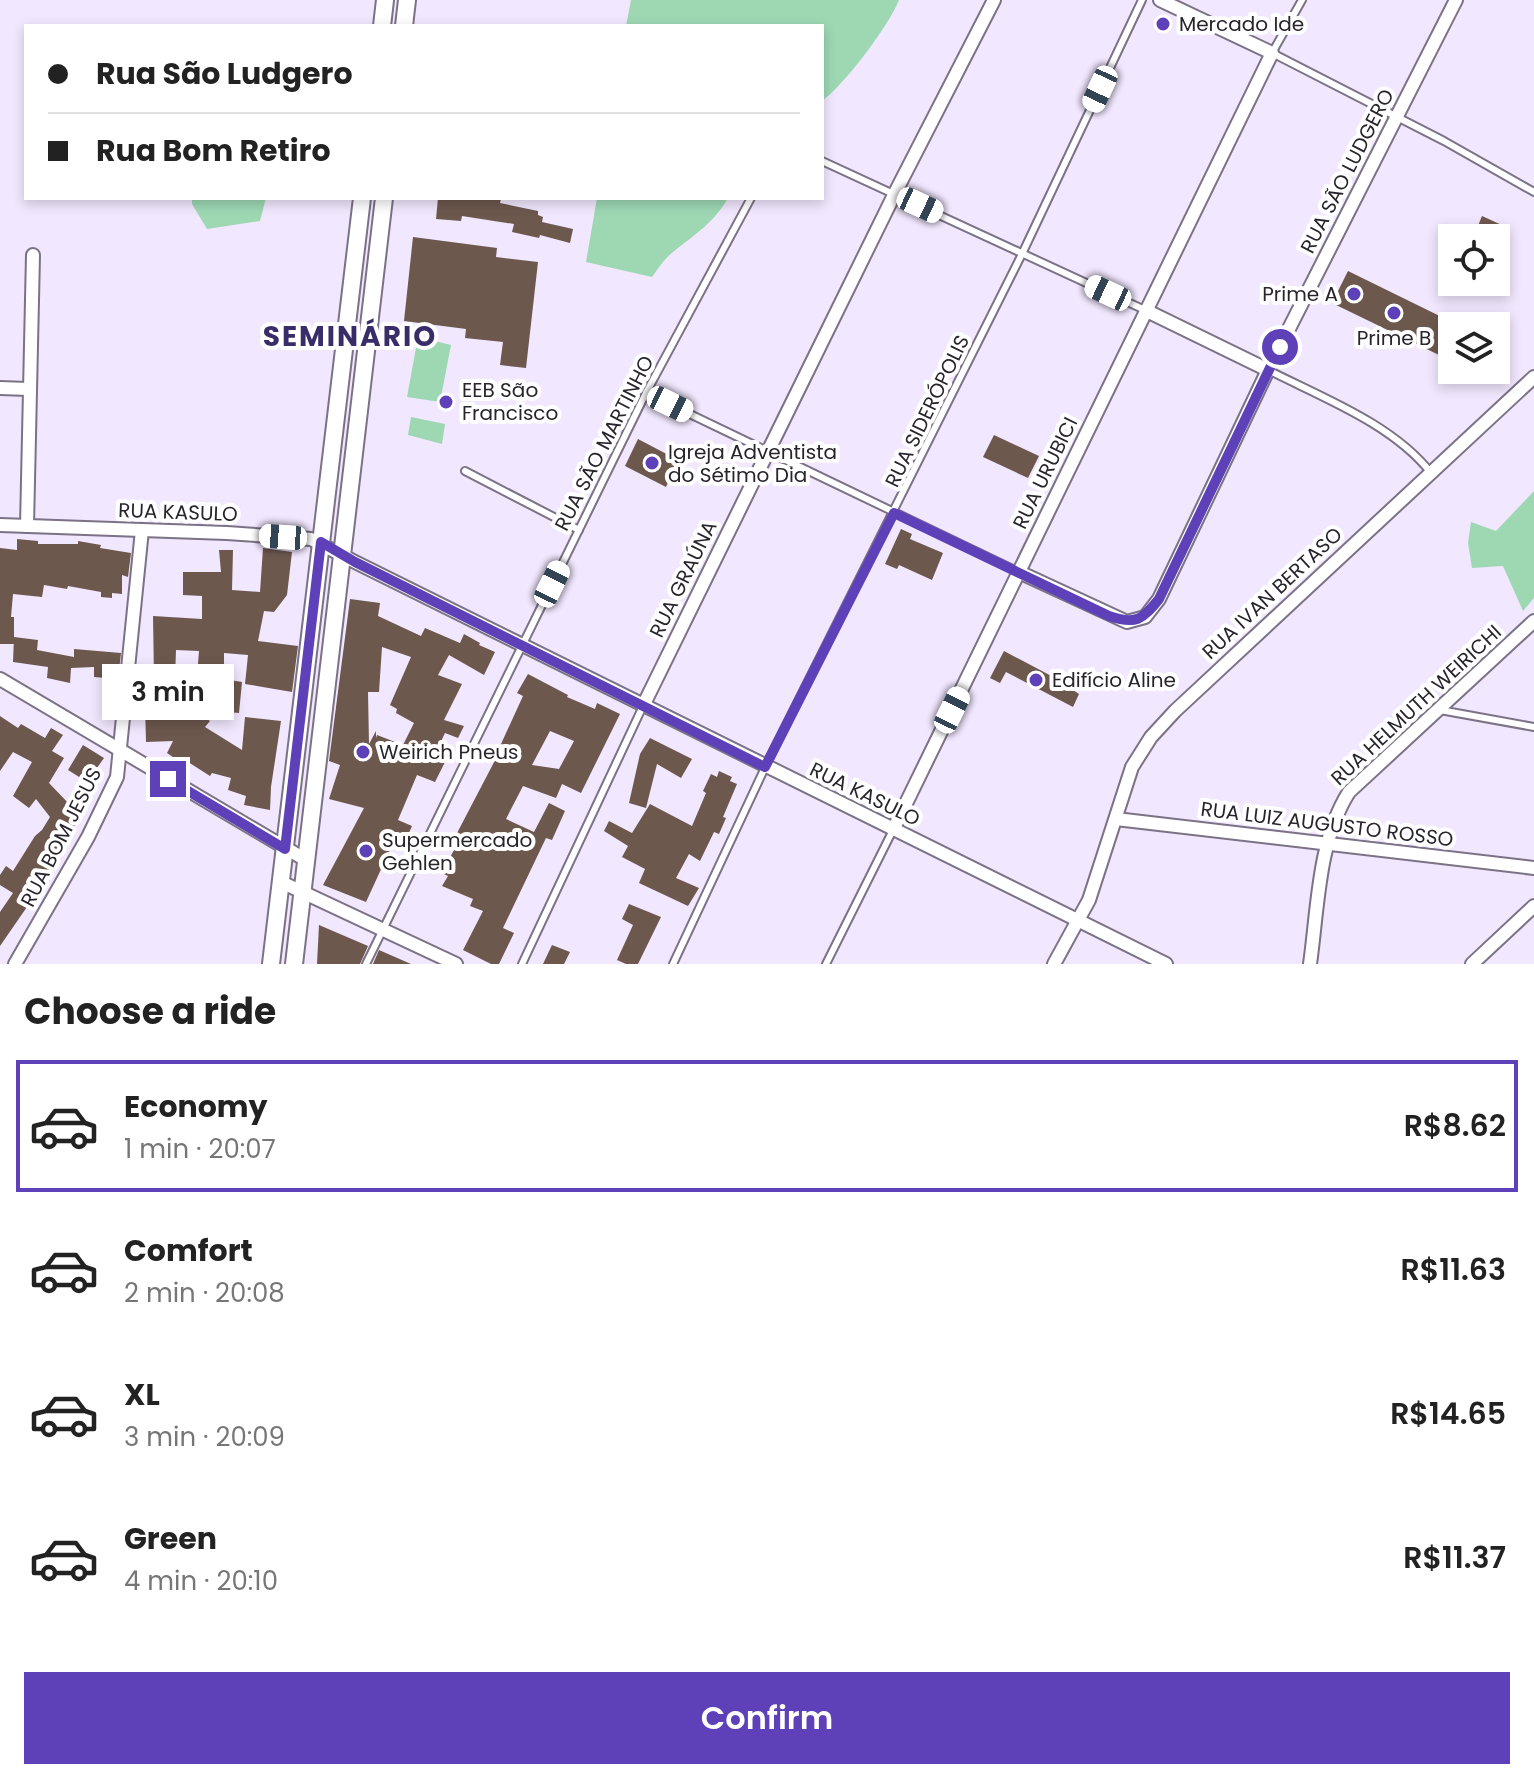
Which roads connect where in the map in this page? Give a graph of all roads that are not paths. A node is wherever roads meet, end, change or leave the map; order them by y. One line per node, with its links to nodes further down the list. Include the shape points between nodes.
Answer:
1 (385, 0): 8 (street)
2 (407, 0): 9 (street)
3 (994, 0): 14 (street, RUA GRAÚNA)
4 (1142, 0): 18 (lane, RUA SIDERÓPOLIS)
5 (1160, 0): 10 (street)
6 (1302, 0): 10 (lane, RUA URUBICI)
7 (1456, 0): 11 (street, RUA SÃO LUDGERO)
8 (382, 24)
9 (404, 24)
10 (1272, 53): 11 (lane); 20 (street, RUA URUBICI)
11 (1397, 117): 13 (lane); 21 (street, RUA SÃO LUDGERO)
12 (824, 162): 14 (lane)
13 (1534, 192)
14 (895, 193): 18 (lane); 26 (street, RUA GRAÚNA)
15 (362, 200): 34 (street)
16 (384, 200): 35 (street)
17 (750, 200): 25 (lane, RUA SÃO MARTINHO)
18 (1022, 254): 20 (lane); 29 (lane, RUA SIDERÓPOLIS)
19 (33, 255): 24 (street)
20 (1147, 311): 21 (street); 36 (street, RUA URUBICI)
21 (1268, 370): 28 (lane, via 1374,424); 36 (street, RUA SÃO LUDGERO, via 1159,599 1145,617 1127,622 1109,616)
22 (1534, 377): 28 (street, RUA IVAN BERTASO)
23 (0, 388): 24 (street)
24 (28, 389): 31 (street)
25 (646, 393): 26 (lane); 33 (lane, RUA SÃO MARTINHO)
26 (768, 452): 29 (lane); 40 (street, RUA GRAÚNA)
27 (465, 471): 33 (lane)
28 (1431, 473): 45 (street, RUA IVAN BERTASO, via 1151,737 1132,767)
29 (894, 513): 36 (lane); 44 (lane, RUA SIDERÓPOLIS)
30 (0, 525): 31 (street, RUA KASULO)
31 (27, 526): 32 (street, RUA KASULO)
32 (142, 530): 34 (street, RUA KASULO); 43 (street, RUA BOM JESUS)
33 (579, 530): 38 (lane, RUA SÃO MARTINHO)
34 (321, 542): 35 (street, RUA KASULO); 48 (street)
35 (343, 555): 38 (street, RUA KASULO); 49 (street)
36 (1019, 572): 46 (street, RUA URUBICI)
37 (1534, 621): 41 (street, RUA HELMUTH WEIRICHI)
38 (522, 645): 40 (street, RUA KASULO); 55 (lane, RUA SÃO MARTINHO)
39 (0, 679): 43 (street)
40 (643, 706): 44 (street, RUA KASULO); 61 (lane, RUA GRAÚNA)
41 (1440, 710): 42 (lane); 47 (street, RUA HELMUTH WEIRICHI, via 1349,792 1336,812)
42 (1534, 727)
43 (119, 750): 48 (street); 56 (street, RUA BOM JESUS, via 117,777 88,837)
44 (765, 767): 46 (street, RUA KASULO); 62 (lane, RUA SIDERÓPOLIS)
45 (1116, 819): 47 (street, RUA LUIZ AUGUSTO ROSSO); 54 (street, RUA IVAN BERTASO)
46 (893, 830): 54 (street, RUA KASULO); 63 (lane, RUA URUBICI)
47 (1327, 846): 50 (street, RUA LUIZ AUGUSTO ROSSO); 66 (street, RUA HELMUTH WEIRICHI)
48 (285, 849): 49 (street); 51 (street)
49 (306, 860): 52 (street)
50 (1534, 868)
51 (281, 882): 52 (street); 57 (street)
52 (302, 893): 55 (street); 58 (street)
53 (1534, 906): 67 (street)
54 (1078, 921): 64 (street, RUA IVAN BERTASO); 65 (street, RUA KASULO)
55 (383, 929): 59 (lane, RUA SÃO MARTINHO); 60 (street)
56 (15, 964)
57 (271, 964)
58 (294, 964)
59 (366, 964)
60 (456, 964)
61 (522, 964)
62 (673, 964)
63 (826, 964)
64 (1054, 964)
65 (1166, 964)
66 (1310, 964)
67 (1472, 964)

